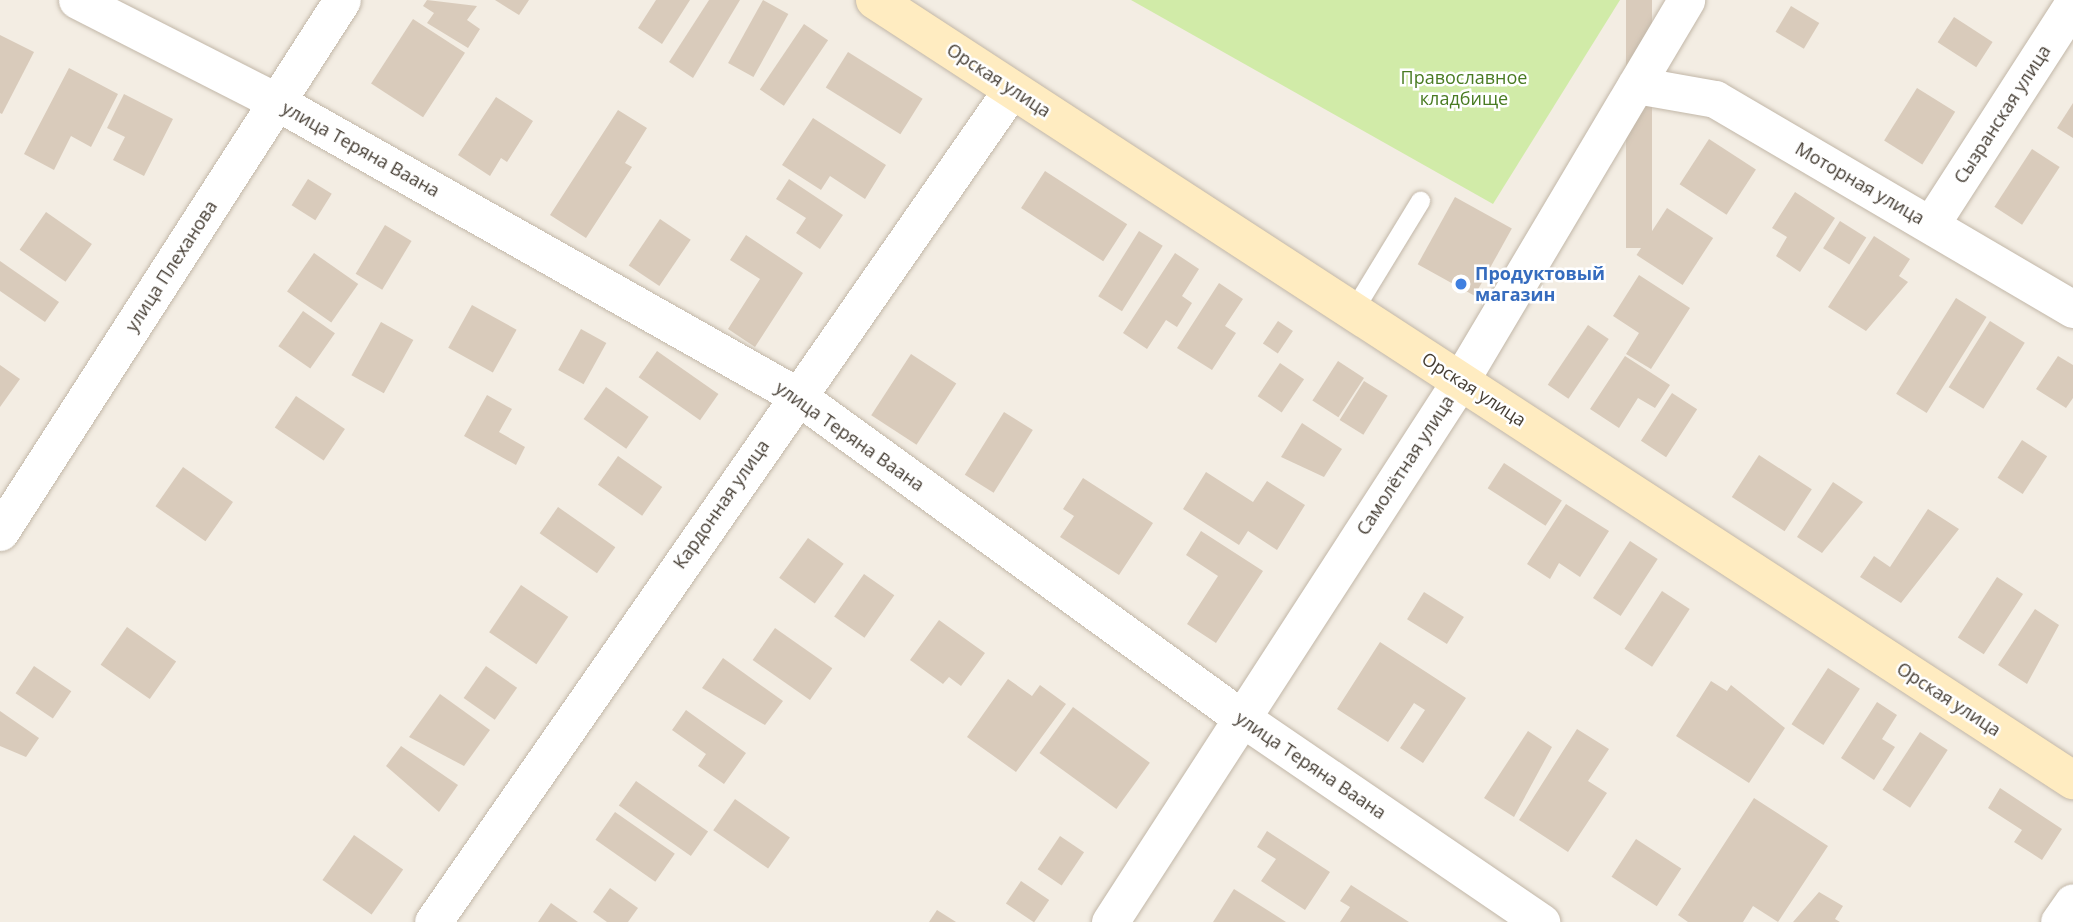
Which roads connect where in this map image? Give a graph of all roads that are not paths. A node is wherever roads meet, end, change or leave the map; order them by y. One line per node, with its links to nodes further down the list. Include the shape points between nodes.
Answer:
1 (77, 0): 8 (street, улица Теряна Ваана)
2 (342, 0): 8 (street, улица Плеханова)
3 (875, 0): 7 (main road, Орская улица)
4 (1686, 0): 6 (street, Самолётная улица)
5 (2073, 4): 10 (street, Сызранская улица)
6 (1636, 85): 10 (street, Моторная улица, via 1715,99); 13 (street, Самолётная улица)
7 (1012, 89): 11 (main road, Орская улица); 14 (street, Кардонная улица)
8 (277, 102): 14 (street, улица Теряна Ваана); 15 (street, улица Плеханова)
9 (1420, 201): 11 (lane)
10 (1931, 224): 12 (street, Моторная улица)
11 (1354, 309): 13 (main road, Орская улица)
12 (2073, 309)
13 (1460, 381): 16 (street, Самолётная улица); 17 (main road, Орская улица)
14 (796, 395): 16 (street, улица Теряна Ваана); 19 (street, Кардонная улица)
15 (0, 533)
16 (1239, 716): 20 (street, Самолётная улица); 21 (street, улица Теряна Ваана)
17 (2073, 780)
18 (2073, 902): 22 (street)
19 (433, 922)
20 (1110, 922)
21 (1541, 922)
22 (2059, 922)

